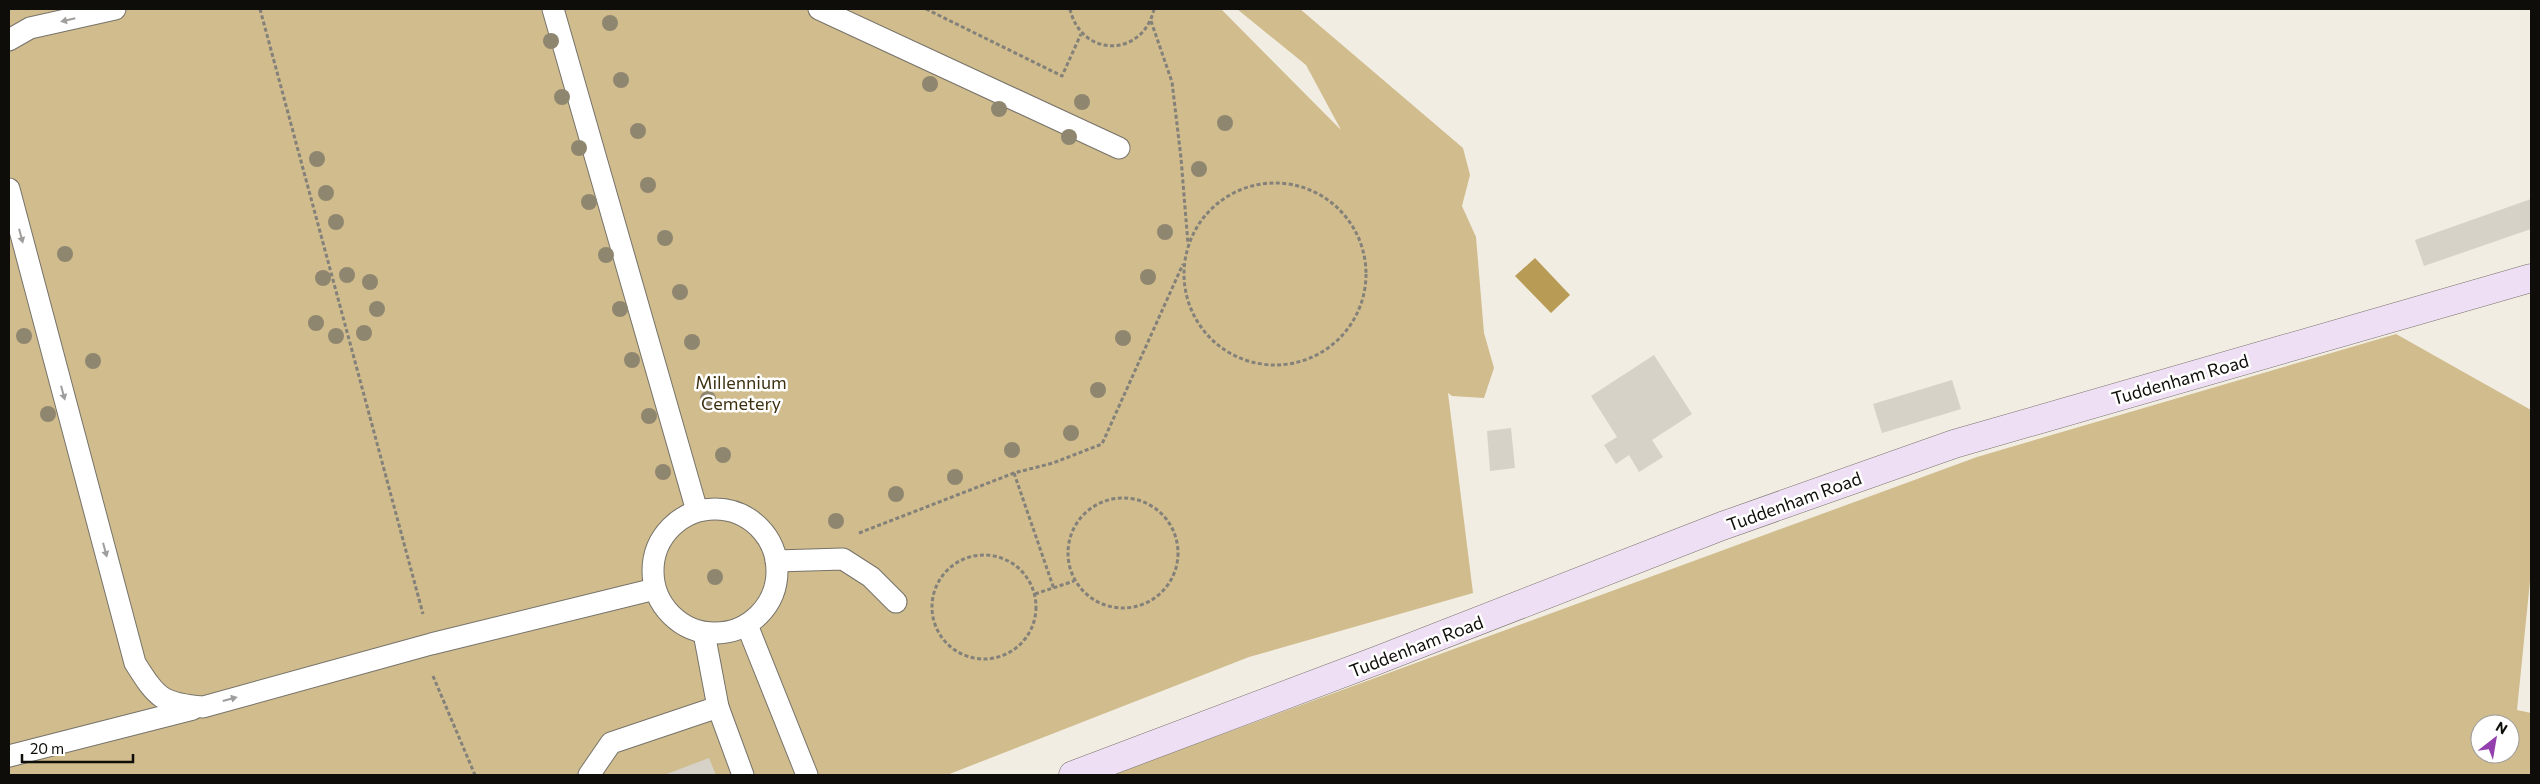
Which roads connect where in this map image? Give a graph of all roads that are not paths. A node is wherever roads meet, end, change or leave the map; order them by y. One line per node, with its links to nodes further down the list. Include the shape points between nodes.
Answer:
1 (115, 9): 4 (lane, one-way to 4, via 30,28)
2 (553, 9): 8 (lane)
3 (819, 9): 5 (lane)
4 (9, 40)
5 (1119, 148)
6 (9, 189): 14 (lane, one-way to 14, via 135,664 152,690 176,705)
7 (2531, 278): 20 (street, Tuddenham Road, via 1954,444 1722,526)
8 (697, 511): 9 (lane, via 719,509 737,513 756,524 769,541); 10 (lane, via 669,528 657,546 652,579)
9 (776, 560): 11 (lane, via 843,559 871,577); 12 (lane, via 776,582 769,603)
10 (655, 589): 13 (lane, via 667,612 684,626); 14 (lane, one-way to 10, via 426,646)
11 (896, 602)
12 (747, 625): 13 (lane, via 727,633); 19 (lane)
13 (704, 633): 15 (lane)
14 (203, 707): 16 (lane)
15 (718, 707): 17 (lane, via 611,743); 18 (lane)
16 (9, 756)
17 (589, 775)
18 (743, 775)
19 (807, 775)
20 (1074, 775)

